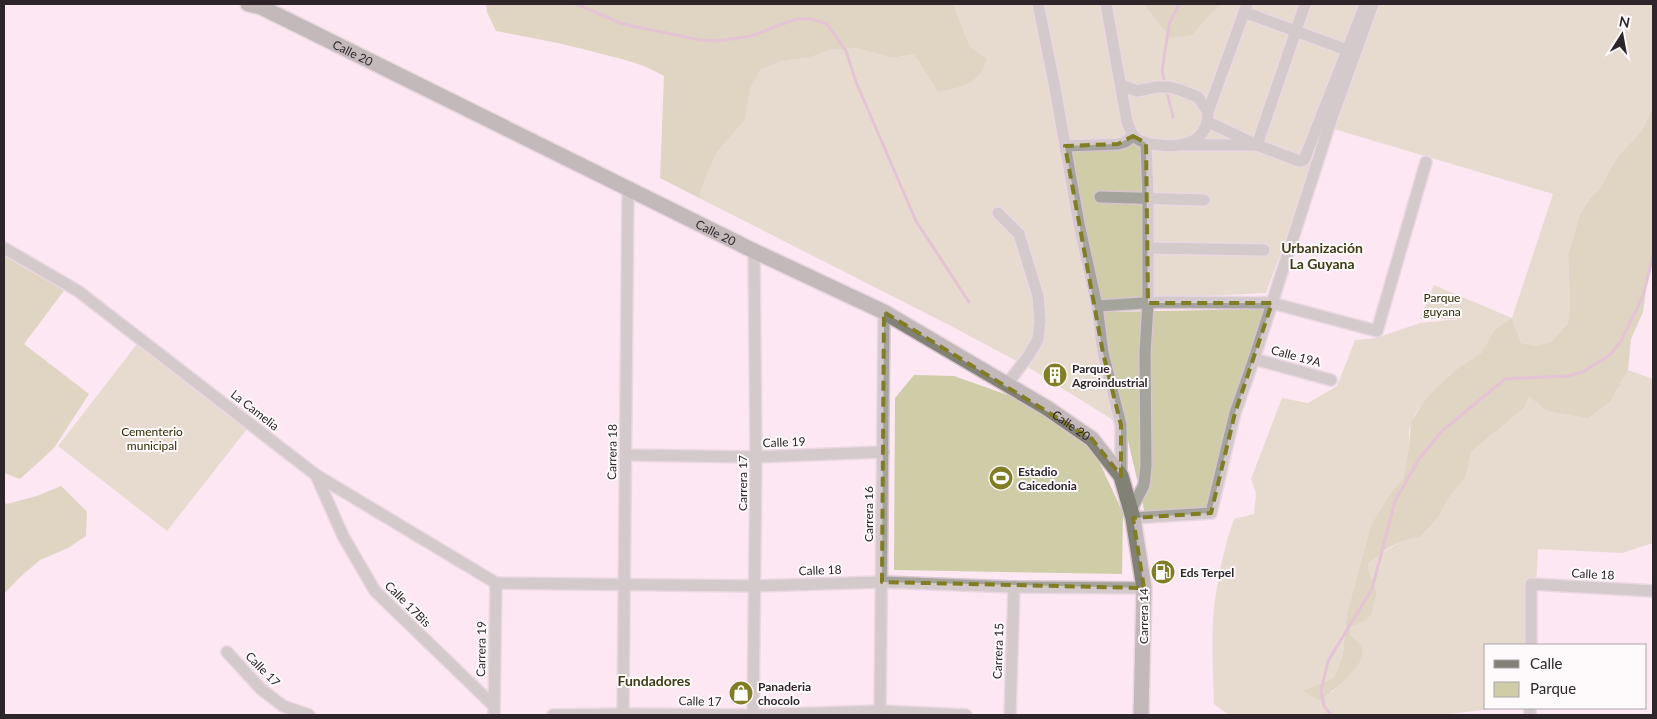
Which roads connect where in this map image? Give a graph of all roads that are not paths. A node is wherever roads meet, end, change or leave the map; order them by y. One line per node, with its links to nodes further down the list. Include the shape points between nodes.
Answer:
1 (248, 4): 22 (main road, Calle 20, via 279,16)
2 (1038, 4): 20 (street)
3 (1106, 4): 10 (street)
4 (1305, 4): 8 (street)
5 (1366, 4): 9 (street)
6 (1373, 4): 32 (street, via 1329,126)
7 (1245, 8): 8 (street); 12 (street)
8 (1296, 31): 9 (street); 19 (street)
9 (1346, 50): 19 (street, via 1304,160)
10 (1122, 85): 11 (street); 14 (street)
11 (1138, 91): 13 (street, via 1157,86 1169,87); 14 (street)
12 (1214, 94): 13 (street); 15 (street)
13 (1198, 97): 15 (street)
14 (1125, 108): 16 (street)
15 (1208, 117): 18 (street, via 1203,131); 19 (street)
16 (1134, 136): 17 (street); 20 (street, via 1118,144)
17 (1146, 143): 18 (street); 24 (street)
18 (1183, 145): 19 (street)
19 (1257, 145)
20 (1065, 146): 33 (street)
21 (1426, 162): 32 (street, via 1377,331)
22 (628, 188): 30 (main road, Calle 20); 39 (street, Carrera 18)
23 (1100, 197): 24 (street)
24 (1148, 198): 25 (street); 28 (street)
25 (1204, 200)
26 (998, 213): 37 (street, via 1019,234 1038,296 1040,321 1038,339)
27 (4, 248): 41 (street, La Camelia, via 78,291)
28 (1148, 248): 29 (street); 31 (street)
29 (1264, 250)
30 (754, 252): 34 (main road, Calle 20); 40 (street, Carrera 17)
31 (1148, 303): 32 (street); 33 (street); 43 (street, via 1146,466 1144,485)
32 (1272, 303): 35 (street)
33 (1097, 306): 42 (street, via 1103,353 1122,425)
34 (884, 312): 37 (main road, Calle 20); 38 (street, Carrera 16)
35 (1254, 359): 36 (street, Calle 19A); 43 (street, via 1235,413 1211,513)
36 (1331, 380)
37 (1007, 384): 42 (main road, Calle 20, via 1092,439)
38 (883, 452): 40 (street, Calle 19); 44 (street, Carrera 16)
39 (625, 455): 40 (street, Calle 19); 46 (street, Carrera 18)
40 (756, 457): 47 (street, Carrera 17)
41 (316, 475): 45 (street, La Camelia); 53 (street, Calle 17Bis, via 343,536 375,591)
42 (1121, 476): 43 (main road, Calle 20)
43 (1132, 514): 49 (main road, Carrera 14)
44 (882, 582): 47 (street, Calle 18); 48 (street, Calle 18); 54 (street, Carrera 16)
45 (496, 583): 46 (street, Calle 18); 53 (street, Carrera 19)
46 (624, 584): 47 (street, Calle 18); 57 (street, Carrera 18)
47 (755, 586): 58 (street, Carrera 17)
48 (1014, 587): 49 (street, Calle 18); 60 (street, Carrera 15)
49 (1144, 588): 61 (main road, Carrera 14)
50 (1653, 591): 51 (street, Calle 18, via 1531,584)
51 (1531, 644)
52 (227, 652): 55 (street, Calle 17, via 261,689 283,706)
53 (494, 711)
54 (880, 713): 58 (street, Calle 17); 59 (street, Calle 17)
55 (309, 715)
56 (554, 715): 57 (street, Calle 17)
57 (623, 715): 58 (street, Calle 17)
58 (753, 715)
59 (966, 715)
60 (1010, 715)
61 (1141, 715)

